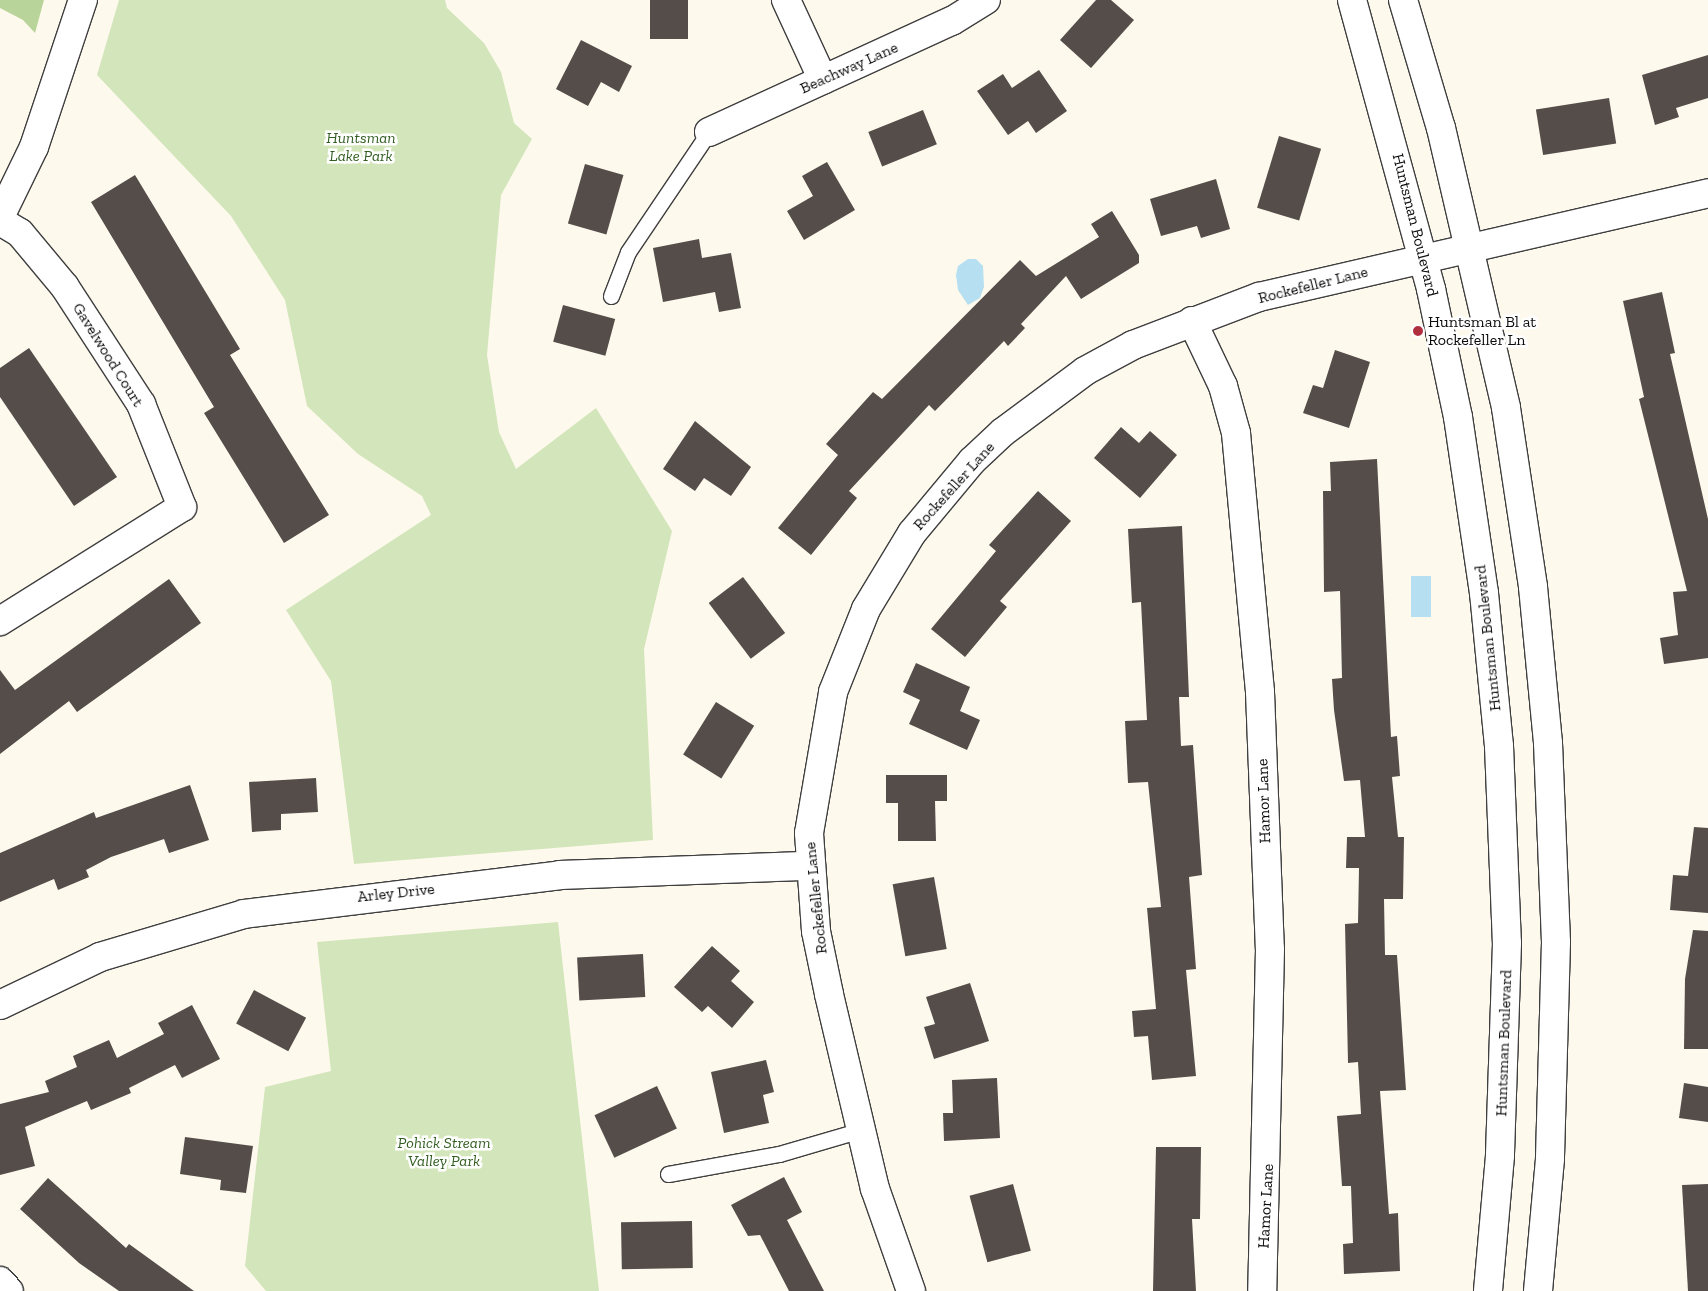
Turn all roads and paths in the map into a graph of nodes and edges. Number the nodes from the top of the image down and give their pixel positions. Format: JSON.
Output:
{"nodes":[{"id":1,"x":83,"y":0,"type":"edge"},
{"id":2,"x":786,"y":0,"type":"edge"},
{"id":3,"x":986,"y":0,"type":"edge"},
{"id":4,"x":1352,"y":0,"type":"edge"},
{"id":5,"x":1404,"y":0,"type":"edge"},
{"id":6,"x":823,"y":80,"type":"junction"},
{"id":7,"x":710,"y":132,"type":"joint"},
{"id":8,"x":1708,"y":194,"type":"edge"},
{"id":9,"x":0,"y":217,"type":"edge"},
{"id":10,"x":0,"y":221,"type":"edge"},
{"id":11,"x":1470,"y":248,"type":"junction"},
{"id":12,"x":1423,"y":258,"type":"junction"},
{"id":13,"x":611,"y":296,"type":"dead end"},
{"id":14,"x":1192,"y":321,"type":"junction"},
{"id":15,"x":0,"y":621,"type":"edge"},
{"id":16,"x":809,"y":866,"type":"junction"},
{"id":17,"x":0,"y":1005,"type":"edge"},
{"id":18,"x":861,"y":1130,"type":"junction"},
{"id":19,"x":668,"y":1174,"type":"dead end"},
{"id":20,"x":0,"y":1282,"type":"edge"},
{"id":21,"x":9,"y":1291,"type":"edge"},
{"id":22,"x":911,"y":1291,"type":"edge"},
{"id":23,"x":1262,"y":1291,"type":"edge"},
{"id":24,"x":1488,"y":1291,"type":"edge"},
{"id":25,"x":1538,"y":1291,"type":"edge"}],
"edges":[{"from":1,"to":9,"type":"street"},
{"from":2,"to":6,"type":"street"},
{"from":3,"to":6,"type":"street","name":"Beachway Lane"},
{"from":4,"to":12,"type":"street","name":"Huntsman Boulevard"},
{"from":5,"to":11,"type":"street"},
{"from":6,"to":7,"type":"street","name":"Beachway Lane"},
{"from":7,"to":13,"type":"lane"},
{"from":8,"to":11,"type":"street","name":"Rockefeller Lane"},
{"from":10,"to":15,"type":"street","name":"Gavelwood Court"},
{"from":11,"to":12,"type":"street","name":"Rockefeller Lane"},
{"from":11,"to":25,"type":"street"},
{"from":12,"to":14,"type":"street","name":"Rockefeller Lane"},
{"from":12,"to":24,"type":"street","name":"Huntsman Boulevard"},
{"from":14,"to":16,"type":"street","name":"Rockefeller Lane"},
{"from":14,"to":23,"type":"street","name":"Hamor Lane"},
{"from":16,"to":17,"type":"street","name":"Arley Drive"},
{"from":16,"to":18,"type":"street","name":"Rockefeller Lane"},
{"from":18,"to":19,"type":"lane"},
{"from":18,"to":22,"type":"street","name":"Rockefeller Lane"},
{"from":20,"to":21,"type":"street"}]}
